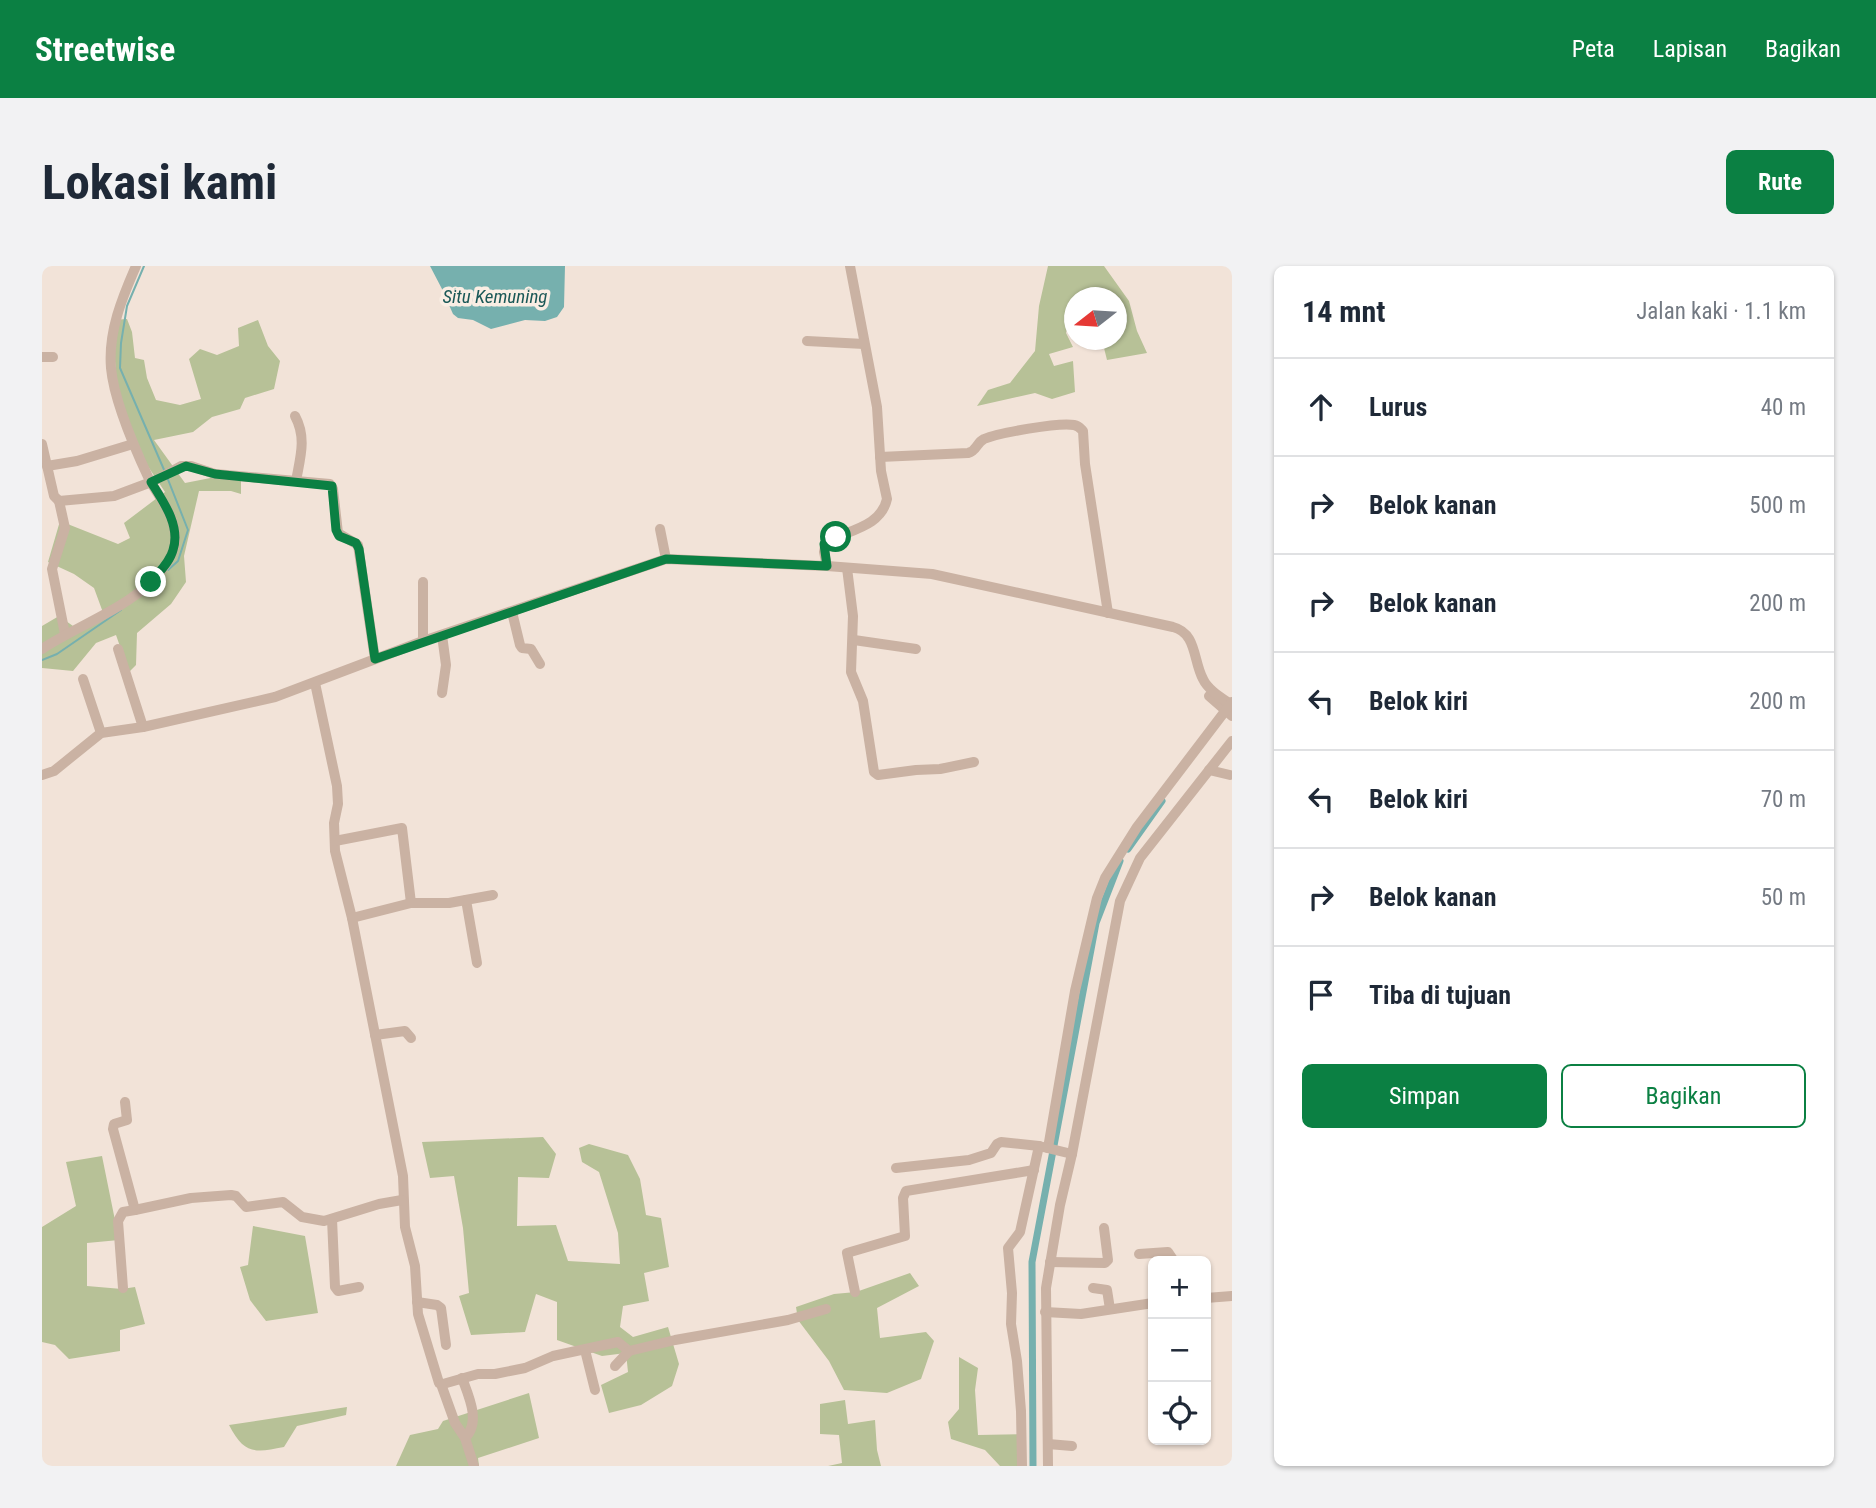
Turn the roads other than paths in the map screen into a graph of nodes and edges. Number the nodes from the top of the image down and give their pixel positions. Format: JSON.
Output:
{"nodes":[{"id":1,"x":136,"y":266,"type":"edge"},
{"id":2,"x":850,"y":266,"type":"edge"},
{"id":3,"x":807,"y":341,"type":"dead end"},
{"id":4,"x":864,"y":345,"type":"junction"},
{"id":5,"x":42,"y":357,"type":"edge"},
{"id":6,"x":53,"y":357,"type":"dead end"},
{"id":7,"x":295,"y":416,"type":"dead end"},
{"id":8,"x":42,"y":444,"type":"edge"},
{"id":9,"x":133,"y":444,"type":"junction"},
{"id":10,"x":880,"y":457,"type":"junction"},
{"id":11,"x":47,"y":466,"type":"junction"},
{"id":12,"x":152,"y":481,"type":"junction"},
{"id":13,"x":296,"y":481,"type":"junction"},
{"id":14,"x":59,"y":501,"type":"junction"},
{"id":15,"x":660,"y":528,"type":"dead end"},
{"id":16,"x":666,"y":559,"type":"junction"},
{"id":17,"x":827,"y":566,"type":"junction"},
{"id":18,"x":847,"y":568,"type":"junction"},
{"id":19,"x":423,"y":582,"type":"dead end"},
{"id":20,"x":512,"y":612,"type":"junction"},
{"id":21,"x":1108,"y":613,"type":"junction"},
{"id":22,"x":65,"y":634,"type":"junction"},
{"id":23,"x":442,"y":635,"type":"junction"},
{"id":24,"x":854,"y":640,"type":"junction"},
{"id":25,"x":423,"y":641,"type":"junction"},
{"id":26,"x":42,"y":649,"type":"edge"},
{"id":27,"x":118,"y":649,"type":"dead end"},
{"id":28,"x":916,"y":649,"type":"dead end"},
{"id":29,"x":375,"y":659,"type":"junction"},
{"id":30,"x":540,"y":664,"type":"dead end"},
{"id":31,"x":83,"y":679,"type":"dead end"},
{"id":32,"x":315,"y":682,"type":"junction"},
{"id":33,"x":442,"y":693,"type":"dead end"},
{"id":34,"x":1209,"y":696,"type":"dead end"},
{"id":35,"x":1230,"y":709,"type":"edge"},
{"id":36,"x":143,"y":727,"type":"junction"},
{"id":37,"x":101,"y":733,"type":"junction"},
{"id":38,"x":1232,"y":741,"type":"edge"},
{"id":39,"x":974,"y":762,"type":"dead end"},
{"id":40,"x":1209,"y":770,"type":"junction"},
{"id":41,"x":42,"y":775,"type":"edge"},
{"id":42,"x":1230,"y":775,"type":"dead end"},
{"id":43,"x":334,"y":841,"type":"junction"},
{"id":44,"x":494,"y":895,"type":"dead end"},
{"id":45,"x":466,"y":900,"type":"junction"},
{"id":46,"x":411,"y":903,"type":"junction"},
{"id":47,"x":352,"y":918,"type":"junction"},
{"id":48,"x":477,"y":963,"type":"dead end"},
{"id":49,"x":375,"y":1035,"type":"junction"},
{"id":50,"x":411,"y":1038,"type":"dead end"},
{"id":51,"x":125,"y":1102,"type":"dead end"},
{"id":52,"x":1046,"y":1148,"type":"junction"},
{"id":53,"x":1069,"y":1154,"type":"junction"},
{"id":54,"x":896,"y":1168,"type":"dead end"},
{"id":55,"x":1034,"y":1170,"type":"junction"},
{"id":56,"x":402,"y":1200,"type":"junction"},
{"id":57,"x":135,"y":1210,"type":"junction"},
{"id":58,"x":332,"y":1219,"type":"junction"},
{"id":59,"x":1104,"y":1228,"type":"dead end"},
{"id":60,"x":1139,"y":1254,"type":"dead end"},
{"id":61,"x":1171,"y":1256,"type":"edge"},
{"id":62,"x":1050,"y":1262,"type":"junction"},
{"id":63,"x":359,"y":1287,"type":"dead end"},
{"id":64,"x":123,"y":1288,"type":"dead end"},
{"id":65,"x":1094,"y":1288,"type":"dead end"},
{"id":66,"x":855,"y":1292,"type":"dead end"},
{"id":67,"x":1232,"y":1296,"type":"edge"},
{"id":68,"x":1211,"y":1298,"type":"edge"},
{"id":69,"x":417,"y":1302,"type":"junction"},
{"id":70,"x":1148,"y":1304,"type":"edge"},
{"id":71,"x":826,"y":1309,"type":"dead end"},
{"id":72,"x":1110,"y":1309,"type":"junction"},
{"id":73,"x":1045,"y":1312,"type":"junction"},
{"id":74,"x":446,"y":1345,"type":"dead end"},
{"id":75,"x":585,"y":1350,"type":"junction"},
{"id":76,"x":629,"y":1351,"type":"junction"},
{"id":77,"x":615,"y":1366,"type":"dead end"},
{"id":78,"x":462,"y":1378,"type":"junction"},
{"id":79,"x":441,"y":1384,"type":"junction"},
{"id":80,"x":595,"y":1390,"type":"dead end"},
{"id":81,"x":465,"y":1438,"type":"junction"},
{"id":82,"x":1048,"y":1444,"type":"junction"},
{"id":83,"x":1072,"y":1446,"type":"dead end"},
{"id":84,"x":474,"y":1466,"type":"edge"},
{"id":85,"x":1022,"y":1466,"type":"edge"},
{"id":86,"x":1048,"y":1466,"type":"edge"}],
"edges":[{"from":1,"to":9,"type":"street"},
{"from":2,"to":4,"type":"street"},
{"from":3,"to":4,"type":"street"},
{"from":4,"to":10,"type":"street"},
{"from":5,"to":6,"type":"street"},
{"from":7,"to":13,"type":"street"},
{"from":8,"to":11,"type":"street"},
{"from":9,"to":11,"type":"street"},
{"from":9,"to":12,"type":"street"},
{"from":10,"to":17,"type":"street"},
{"from":10,"to":21,"type":"street"},
{"from":11,"to":14,"type":"street"},
{"from":12,"to":13,"type":"street"},
{"from":12,"to":14,"type":"street"},
{"from":12,"to":22,"type":"street"},
{"from":13,"to":29,"type":"street"},
{"from":14,"to":22,"type":"street"},
{"from":15,"to":16,"type":"street"},
{"from":16,"to":17,"type":"street"},
{"from":16,"to":20,"type":"street"},
{"from":17,"to":18,"type":"street"},
{"from":18,"to":21,"type":"street"},
{"from":18,"to":24,"type":"street"},
{"from":19,"to":25,"type":"street"},
{"from":20,"to":23,"type":"street"},
{"from":20,"to":30,"type":"street"},
{"from":21,"to":35,"type":"street"},
{"from":22,"to":26,"type":"street"},
{"from":23,"to":25,"type":"street"},
{"from":23,"to":33,"type":"street"},
{"from":24,"to":28,"type":"street"},
{"from":24,"to":39,"type":"street"},
{"from":25,"to":29,"type":"street"},
{"from":27,"to":36,"type":"street"},
{"from":29,"to":32,"type":"street"},
{"from":31,"to":37,"type":"street"},
{"from":32,"to":36,"type":"street"},
{"from":32,"to":43,"type":"street"},
{"from":34,"to":35,"type":"street"},
{"from":35,"to":52,"type":"street"},
{"from":36,"to":37,"type":"street"},
{"from":37,"to":41,"type":"street"},
{"from":38,"to":40,"type":"street"},
{"from":40,"to":42,"type":"street"},
{"from":40,"to":53,"type":"street"},
{"from":43,"to":46,"type":"street"},
{"from":43,"to":47,"type":"street"},
{"from":44,"to":45,"type":"street"},
{"from":45,"to":46,"type":"street"},
{"from":45,"to":48,"type":"street"},
{"from":46,"to":47,"type":"street"},
{"from":47,"to":49,"type":"street"},
{"from":49,"to":50,"type":"street"},
{"from":49,"to":56,"type":"street"},
{"from":51,"to":57,"type":"street"},
{"from":52,"to":53,"type":"street"},
{"from":52,"to":54,"type":"street"},
{"from":52,"to":55,"type":"street"},
{"from":53,"to":62,"type":"street"},
{"from":55,"to":66,"type":"street"},
{"from":55,"to":85,"type":"street"},
{"from":56,"to":58,"type":"street"},
{"from":56,"to":69,"type":"street"},
{"from":57,"to":58,"type":"street"},
{"from":57,"to":64,"type":"street"},
{"from":58,"to":63,"type":"street"},
{"from":59,"to":62,"type":"street"},
{"from":60,"to":61,"type":"street"},
{"from":62,"to":73,"type":"street"},
{"from":65,"to":72,"type":"street"},
{"from":67,"to":68,"type":"street"},
{"from":69,"to":74,"type":"street"},
{"from":69,"to":79,"type":"street"},
{"from":70,"to":72,"type":"street"},
{"from":71,"to":76,"type":"street"},
{"from":72,"to":73,"type":"street"},
{"from":73,"to":82,"type":"street"},
{"from":75,"to":76,"type":"street"},
{"from":75,"to":78,"type":"street"},
{"from":75,"to":80,"type":"street"},
{"from":76,"to":77,"type":"street"},
{"from":78,"to":79,"type":"street"},
{"from":78,"to":81,"type":"street"},
{"from":79,"to":81,"type":"street"},
{"from":81,"to":84,"type":"street"},
{"from":82,"to":83,"type":"street"},
{"from":82,"to":86,"type":"street"}]}
